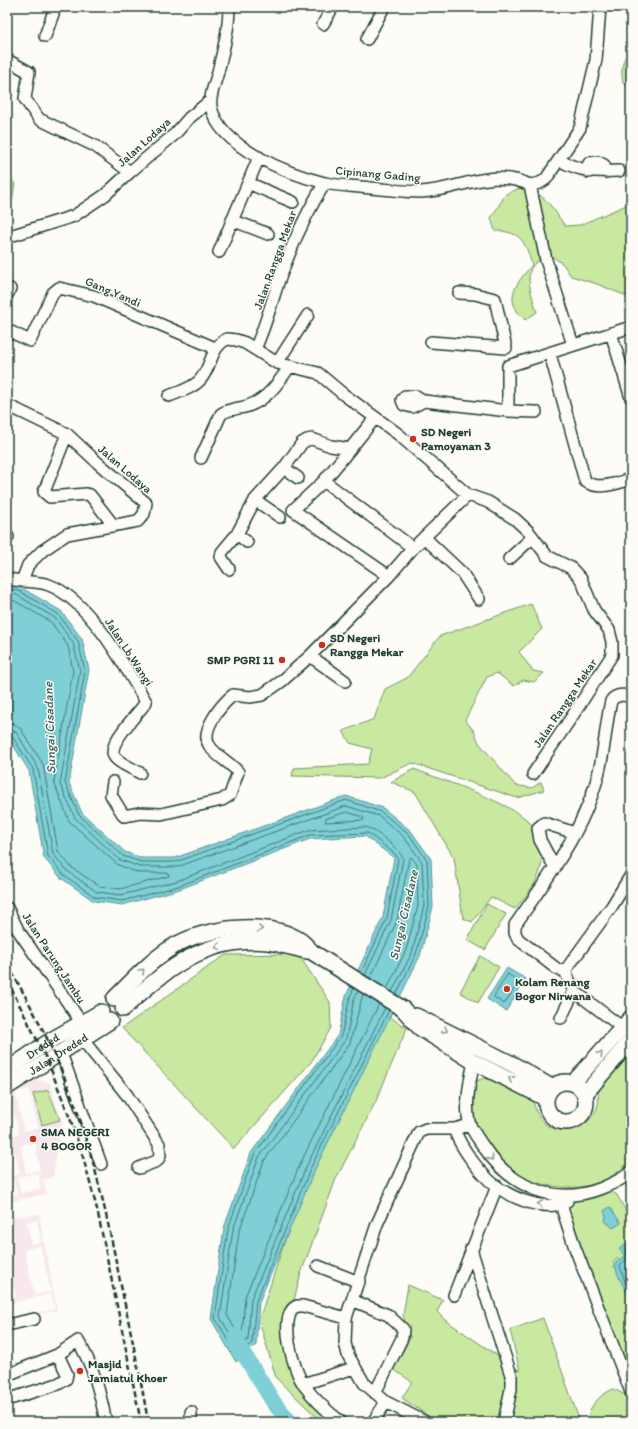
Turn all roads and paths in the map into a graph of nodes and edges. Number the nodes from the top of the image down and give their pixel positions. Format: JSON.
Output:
{"nodes":[{"id":1,"x":54,"y":7,"type":"edge"},
{"id":2,"x":229,"y":7,"type":"edge"},
{"id":3,"x":320,"y":7,"type":"edge"},
{"id":4,"x":384,"y":7,"type":"edge"},
{"id":5,"x":600,"y":7,"type":"edge"},
{"id":6,"x":332,"y":8,"type":"edge"},
{"id":7,"x":322,"y":24,"type":"dead end"},
{"id":8,"x":45,"y":36,"type":"dead end"},
{"id":9,"x":367,"y":39,"type":"dead end"},
{"id":10,"x":7,"y":60,"type":"edge"},
{"id":11,"x":210,"y":101,"type":"junction"},
{"id":12,"x":259,"y":157,"type":"junction"},
{"id":13,"x":559,"y":160,"type":"junction"},
{"id":14,"x":619,"y":171,"type":"dead end"},
{"id":15,"x":130,"y":172,"type":"junction"},
{"id":16,"x":248,"y":183,"type":"junction"},
{"id":17,"x":325,"y":183,"type":"junction"},
{"id":18,"x":530,"y":185,"type":"junction"},
{"id":19,"x":292,"y":202,"type":"dead end"},
{"id":20,"x":232,"y":220,"type":"junction"},
{"id":21,"x":268,"y":234,"type":"dead end"},
{"id":22,"x":7,"y":237,"type":"edge"},
{"id":23,"x":219,"y":252,"type":"dead end"},
{"id":24,"x":459,"y":293,"type":"dead end"},
{"id":25,"x":308,"y":315,"type":"dead end"},
{"id":26,"x":631,"y":327,"type":"edge"},
{"id":27,"x":7,"y":330,"type":"edge"},
{"id":28,"x":611,"y":333,"type":"junction"},
{"id":29,"x":431,"y":342,"type":"dead end"},
{"id":30,"x":573,"y":345,"type":"junction"},
{"id":31,"x":215,"y":348,"type":"junction"},
{"id":32,"x":506,"y":348,"type":"junction"},
{"id":33,"x":254,"y":349,"type":"junction"},
{"id":34,"x":550,"y":354,"type":"junction"},
{"id":35,"x":277,"y":363,"type":"junction"},
{"id":36,"x":290,"y":366,"type":"junction"},
{"id":37,"x":508,"y":366,"type":"junction"},
{"id":38,"x":169,"y":396,"type":"dead end"},
{"id":39,"x":631,"y":398,"type":"edge"},
{"id":40,"x":424,"y":401,"type":"dead end"},
{"id":41,"x":7,"y":405,"type":"edge"},
{"id":42,"x":508,"y":412,"type":"junction"},
{"id":43,"x":536,"y":412,"type":"dead end"},
{"id":44,"x":375,"y":418,"type":"junction"},
{"id":45,"x":67,"y":434,"type":"junction"},
{"id":46,"x":350,"y":448,"type":"junction"},
{"id":47,"x":200,"y":458,"type":"dead end"},
{"id":48,"x":284,"y":468,"type":"junction"},
{"id":49,"x":298,"y":478,"type":"dead end"},
{"id":50,"x":631,"y":479,"type":"edge"},
{"id":51,"x":324,"y":481,"type":"junction"},
{"id":52,"x":468,"y":495,"type":"junction"},
{"id":53,"x":255,"y":500,"type":"junction"},
{"id":54,"x":280,"y":517,"type":"dead end"},
{"id":55,"x":114,"y":526,"type":"junction"},
{"id":56,"x":237,"y":534,"type":"junction"},
{"id":57,"x":424,"y":537,"type":"junction"},
{"id":58,"x":533,"y":537,"type":"junction"},
{"id":59,"x":247,"y":542,"type":"dead end"},
{"id":60,"x":413,"y":548,"type":"junction"},
{"id":61,"x":509,"y":559,"type":"dead end"},
{"id":62,"x":229,"y":568,"type":"dead end"},
{"id":63,"x":389,"y":576,"type":"junction"},
{"id":64,"x":7,"y":580,"type":"edge"},
{"id":65,"x":22,"y":581,"type":"junction"},
{"id":66,"x":479,"y":599,"type":"dead end"},
{"id":67,"x":310,"y":656,"type":"junction"},
{"id":68,"x":345,"y":681,"type":"dead end"},
{"id":69,"x":631,"y":696,"type":"edge"},
{"id":70,"x":140,"y":773,"type":"dead end"},
{"id":71,"x":533,"y":774,"type":"dead end"},
{"id":72,"x":113,"y":782,"type":"dead end"},
{"id":73,"x":575,"y":833,"type":"junction"},
{"id":74,"x":555,"y":868,"type":"junction"},
{"id":75,"x":631,"y":875,"type":"edge"},
{"id":76,"x":7,"y":908,"type":"edge"},
{"id":77,"x":565,"y":971,"type":"junction"},
{"id":78,"x":574,"y":992,"type":"junction"},
{"id":79,"x":118,"y":1004,"type":"junction"},
{"id":80,"x":407,"y":1012,"type":"junction"},
{"id":81,"x":105,"y":1016,"type":"junction"},
{"id":82,"x":561,"y":1018,"type":"dead end"},
{"id":83,"x":78,"y":1029,"type":"junction"},
{"id":84,"x":628,"y":1037,"type":"edge"},
{"id":85,"x":61,"y":1054,"type":"junction"},
{"id":86,"x":474,"y":1062,"type":"junction"},
{"id":87,"x":7,"y":1070,"type":"edge"},
{"id":88,"x":573,"y":1083,"type":"junction"},
{"id":89,"x":7,"y":1087,"type":"edge"},
{"id":90,"x":548,"y":1092,"type":"junction"},
{"id":91,"x":585,"y":1094,"type":"junction"},
{"id":92,"x":470,"y":1125,"type":"junction"},
{"id":93,"x":454,"y":1129,"type":"junction"},
{"id":94,"x":101,"y":1164,"type":"dead end"},
{"id":95,"x":138,"y":1168,"type":"dead end"},
{"id":96,"x":630,"y":1175,"type":"edge"},
{"id":97,"x":496,"y":1186,"type":"junction"},
{"id":98,"x":561,"y":1200,"type":"junction"},
{"id":99,"x":471,"y":1249,"type":"junction"},
{"id":100,"x":318,"y":1266,"type":"dead end"},
{"id":101,"x":359,"y":1282,"type":"junction"},
{"id":102,"x":454,"y":1295,"type":"dead end"},
{"id":103,"x":352,"y":1300,"type":"junction"},
{"id":104,"x":346,"y":1318,"type":"junction"},
{"id":105,"x":34,"y":1319,"type":"dead end"},
{"id":106,"x":7,"y":1325,"type":"edge"},
{"id":107,"x":58,"y":1355,"type":"junction"},
{"id":108,"x":354,"y":1368,"type":"junction"},
{"id":109,"x":7,"y":1375,"type":"edge"},
{"id":110,"x":303,"y":1384,"type":"junction"},
{"id":111,"x":631,"y":1392,"type":"edge"},
{"id":112,"x":375,"y":1394,"type":"junction"},
{"id":113,"x":7,"y":1395,"type":"edge"},
{"id":114,"x":386,"y":1402,"type":"junction"},
{"id":115,"x":106,"y":1422,"type":"edge"},
{"id":116,"x":341,"y":1422,"type":"edge"},
{"id":117,"x":373,"y":1422,"type":"edge"},
{"id":118,"x":426,"y":1422,"type":"edge"},
{"id":119,"x":504,"y":1422,"type":"edge"}],
"edges":[{"from":1,"to":8,"type":"street"},
{"from":2,"to":11,"type":"street"},
{"from":3,"to":6,"type":"street"},
{"from":4,"to":9,"type":"street"},
{"from":5,"to":13,"type":"street"},
{"from":6,"to":7,"type":"street"},
{"from":10,"to":15,"type":"street"},
{"from":11,"to":12,"type":"street","name":"Cipinang Gading"},
{"from":11,"to":15,"type":"street","name":"Jalan Lodaya"},
{"from":12,"to":16,"type":"street"},
{"from":12,"to":17,"type":"street","name":"Cipinang Gading"},
{"from":13,"to":14,"type":"street"},
{"from":13,"to":18,"type":"street"},
{"from":15,"to":22,"type":"street","name":"Jalan Lodaya"},
{"from":16,"to":19,"type":"street"},
{"from":16,"to":20,"type":"street"},
{"from":17,"to":18,"type":"street","name":"Cipinang Gading"},
{"from":17,"to":33,"type":"street","name":"Jalan Rangga Mekar"},
{"from":18,"to":30,"type":"street"},
{"from":20,"to":21,"type":"street"},
{"from":20,"to":23,"type":"street"},
{"from":24,"to":32,"type":"street"},
{"from":25,"to":35,"type":"street"},
{"from":26,"to":28,"type":"street"},
{"from":27,"to":31,"type":"street","name":"Gang Yandi"},
{"from":28,"to":30,"type":"street"},
{"from":28,"to":39,"type":"street"},
{"from":29,"to":32,"type":"street"},
{"from":30,"to":34,"type":"street"},
{"from":31,"to":33,"type":"street","name":"Jalan Rangga Mekar"},
{"from":31,"to":38,"type":"street"},
{"from":32,"to":37,"type":"street"},
{"from":33,"to":35,"type":"street","name":"Jalan Rangga Mekar"},
{"from":34,"to":37,"type":"street"},
{"from":34,"to":50,"type":"street"},
{"from":35,"to":36,"type":"street","name":"Jalan Rangga Mekar"},
{"from":36,"to":44,"type":"street","name":"Jalan Rangga Mekar"},
{"from":36,"to":47,"type":"street"},
{"from":37,"to":42,"type":"street"},
{"from":40,"to":42,"type":"street"},
{"from":41,"to":45,"type":"street","name":"Jalan Lodaya"},
{"from":42,"to":43,"type":"street"},
{"from":44,"to":46,"type":"street"},
{"from":44,"to":52,"type":"street","name":"Jalan Rangga Mekar"},
{"from":45,"to":55,"type":"street"},
{"from":45,"to":55,"type":"street","name":"Jalan Lodaya"},
{"from":46,"to":48,"type":"street"},
{"from":46,"to":51,"type":"street"},
{"from":48,"to":49,"type":"street"},
{"from":48,"to":53,"type":"street"},
{"from":51,"to":60,"type":"street"},
{"from":51,"to":63,"type":"street"},
{"from":52,"to":57,"type":"street"},
{"from":52,"to":58,"type":"street","name":"Jalan Rangga Mekar"},
{"from":53,"to":54,"type":"street"},
{"from":53,"to":56,"type":"street"},
{"from":55,"to":65,"type":"street","name":"Jalan Lodaya"},
{"from":56,"to":59,"type":"street"},
{"from":56,"to":62,"type":"street"},
{"from":57,"to":60,"type":"street"},
{"from":57,"to":66,"type":"street"},
{"from":58,"to":61,"type":"street"},
{"from":58,"to":71,"type":"street","name":"Jalan Rangga Mekar"},
{"from":60,"to":63,"type":"street"},
{"from":63,"to":67,"type":"street"},
{"from":64,"to":65,"type":"street"},
{"from":65,"to":70,"type":"street","name":"Jalan Lb Wangi"},
{"from":67,"to":68,"type":"street"},
{"from":67,"to":72,"type":"street"},
{"from":69,"to":73,"type":"street"},
{"from":73,"to":74,"type":"street"},
{"from":73,"to":74,"type":"street"},
{"from":74,"to":77,"type":"street"},
{"from":75,"to":77,"type":"street"},
{"from":76,"to":83,"type":"street","name":"Jalan Parung Jambu"},
{"from":77,"to":78,"type":"street"},
{"from":78,"to":82,"type":"street"},
{"from":78,"to":84,"type":"street"},
{"from":79,"to":80,"type":"street"},
{"from":79,"to":81,"type":"street"},
{"from":79,"to":81,"type":"street"},
{"from":80,"to":86,"type":"street"},
{"from":80,"to":90,"type":"street","one_way":true},
{"from":81,"to":83,"type":"street","name":"Dreded"},
{"from":83,"to":85,"type":"street","name":"Jalan Dreded"},
{"from":83,"to":87,"type":"street","name":"Dreded"},
{"from":83,"to":95,"type":"street","name":"Jalan Parung Jambu"},
{"from":88,"to":84,"type":"street","one_way":true},
{"from":84,"to":91,"type":"street"},
{"from":85,"to":89,"type":"street","name":"Jalan Dreded"},
{"from":85,"to":94,"type":"street"},
{"from":90,"to":86,"type":"street","one_way":true},
{"from":86,"to":92,"type":"street"},
{"from":88,"to":90,"type":"street"},
{"from":88,"to":91,"type":"street"},
{"from":90,"to":91,"type":"street"},
{"from":92,"to":93,"type":"street"},
{"from":92,"to":98,"type":"street","one_way":true},
{"from":93,"to":97,"type":"street"},
{"from":93,"to":101,"type":"street"},
{"from":96,"to":98,"type":"street"},
{"from":98,"to":97,"type":"street","one_way":true},
{"from":97,"to":99,"type":"street"},
{"from":98,"to":111,"type":"street"},
{"from":99,"to":102,"type":"street"},
{"from":99,"to":119,"type":"street"},
{"from":100,"to":101,"type":"street"},
{"from":101,"to":103,"type":"street"},
{"from":103,"to":104,"type":"street"},
{"from":103,"to":112,"type":"street"},
{"from":104,"to":108,"type":"street"},
{"from":104,"to":110,"type":"street"},
{"from":105,"to":106,"type":"street"},
{"from":107,"to":109,"type":"street"},
{"from":107,"to":113,"type":"street"},
{"from":107,"to":115,"type":"street"},
{"from":108,"to":110,"type":"street"},
{"from":108,"to":112,"type":"street"},
{"from":110,"to":116,"type":"street"},
{"from":112,"to":114,"type":"street"},
{"from":114,"to":117,"type":"street"},
{"from":114,"to":118,"type":"street"}]}
